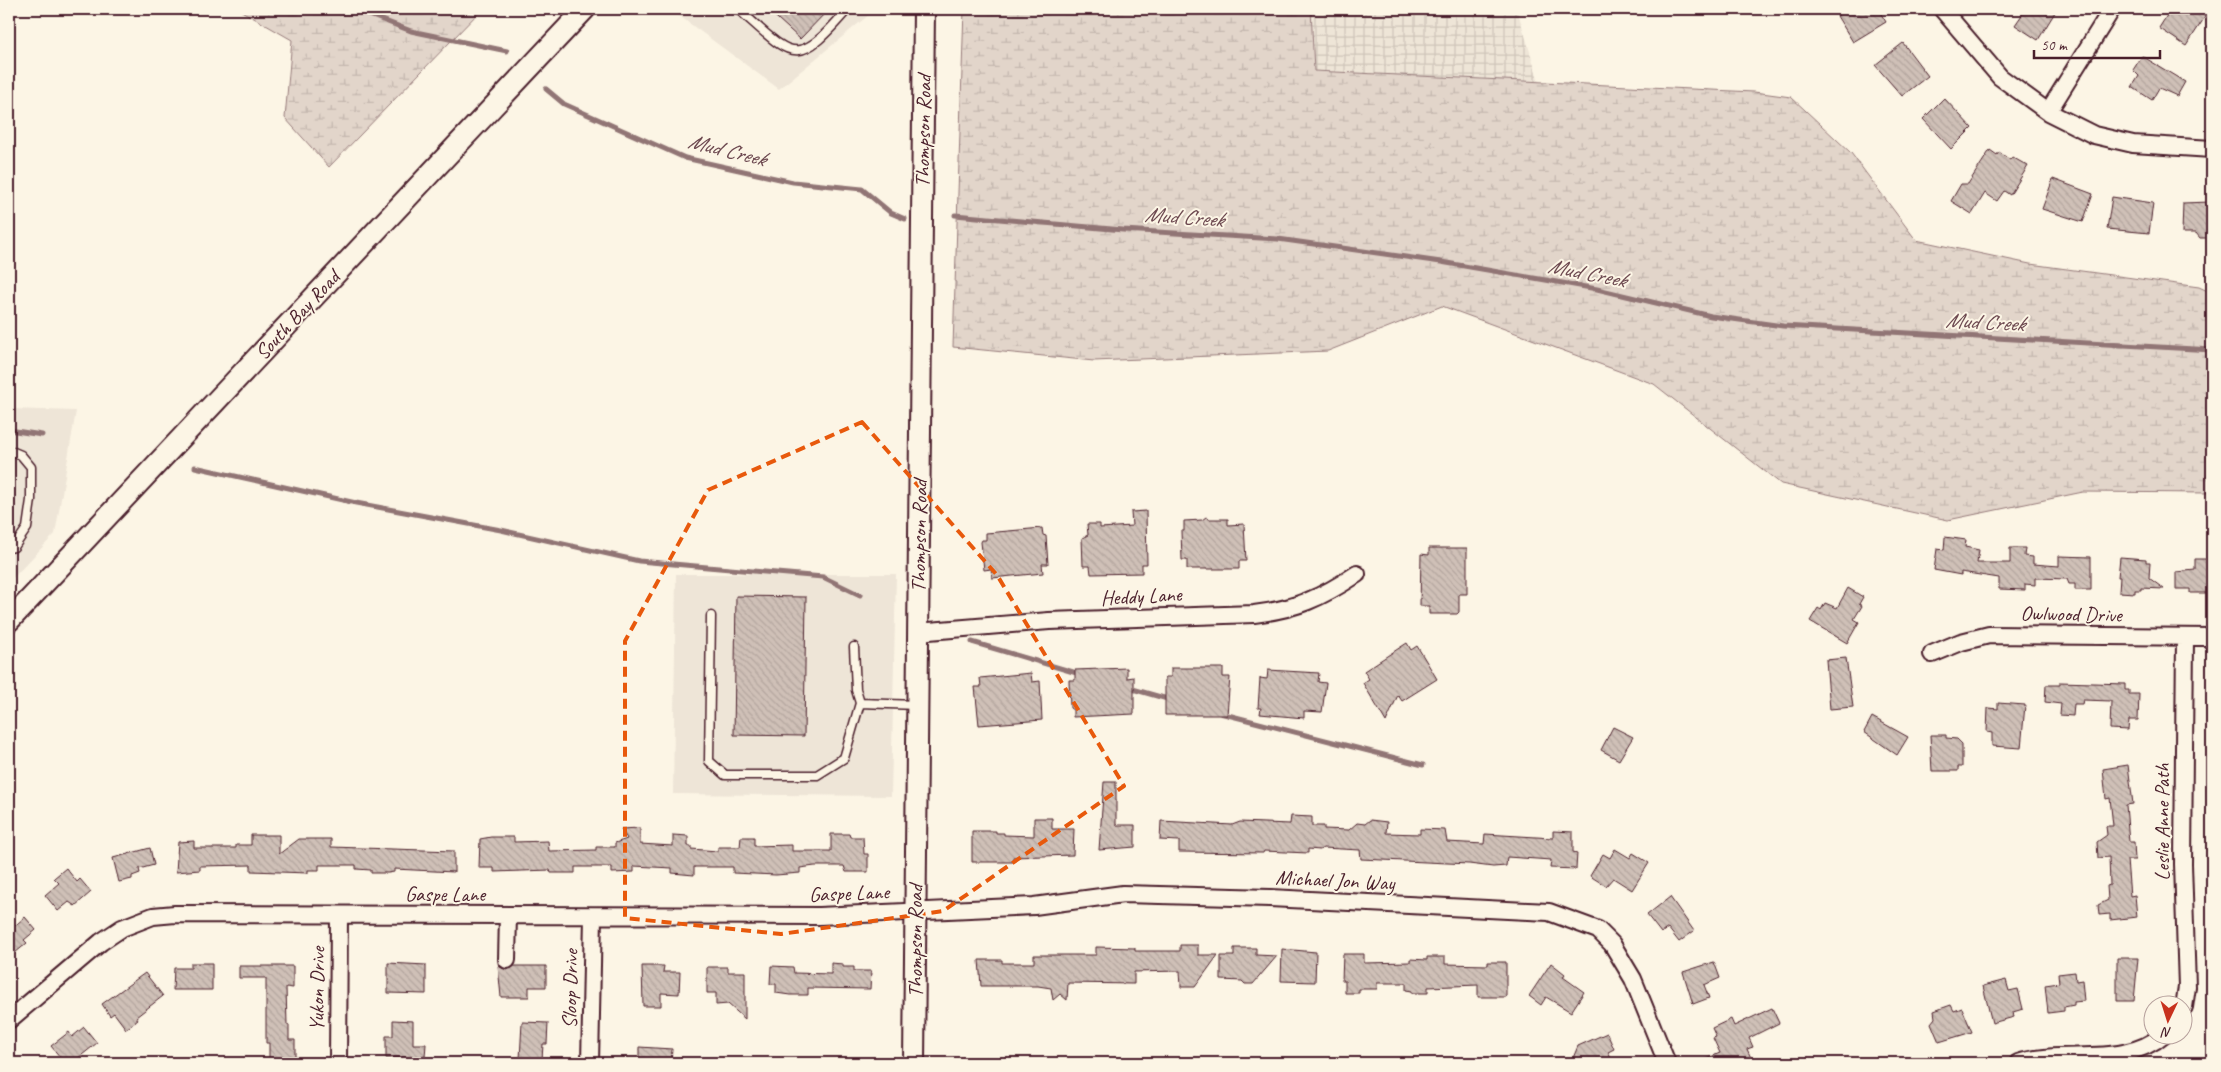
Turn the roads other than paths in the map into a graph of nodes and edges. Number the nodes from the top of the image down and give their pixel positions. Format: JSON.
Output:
{"nodes":[{"id":1,"x":585,"y":9,"type":"edge"},
{"id":2,"x":738,"y":9,"type":"edge"},
{"id":3,"x":848,"y":9,"type":"edge"},
{"id":4,"x":924,"y":9,"type":"edge"},
{"id":5,"x":1942,"y":9,"type":"edge"},
{"id":6,"x":2112,"y":9,"type":"edge"},
{"id":7,"x":2048,"y":112,"type":"junction"},
{"id":8,"x":2212,"y":149,"type":"edge"},
{"id":9,"x":9,"y":450,"type":"edge"},
{"id":10,"x":9,"y":548,"type":"edge"},
{"id":11,"x":1357,"y":574,"type":"dead end"},
{"id":12,"x":711,"y":616,"type":"dead end"},
{"id":13,"x":9,"y":621,"type":"edge"},
{"id":14,"x":918,"y":632,"type":"junction"},
{"id":15,"x":2184,"y":637,"type":"junction"},
{"id":16,"x":2212,"y":637,"type":"edge"},
{"id":17,"x":854,"y":647,"type":"dead end"},
{"id":18,"x":1932,"y":654,"type":"dead end"},
{"id":19,"x":860,"y":703,"type":"junction"},
{"id":20,"x":917,"y":705,"type":"junction"},
{"id":21,"x":915,"y":912,"type":"junction"},
{"id":22,"x":339,"y":915,"type":"junction"},
{"id":23,"x":508,"y":916,"type":"junction"},
{"id":24,"x":593,"y":916,"type":"junction"},
{"id":25,"x":507,"y":960,"type":"dead end"},
{"id":26,"x":2186,"y":994,"type":"edge"},
{"id":27,"x":9,"y":1020,"type":"edge"},
{"id":28,"x":2150,"y":1044,"type":"edge"},
{"id":29,"x":338,"y":1063,"type":"edge"},
{"id":30,"x":590,"y":1063,"type":"edge"},
{"id":31,"x":914,"y":1063,"type":"edge"},
{"id":32,"x":1667,"y":1063,"type":"edge"},
{"id":33,"x":2018,"y":1063,"type":"edge"}],
"edges":[{"from":1,"to":13,"type":"street","name":"South Bay Road"},
{"from":2,"to":3,"type":"lane"},
{"from":4,"to":14,"type":"street","name":"Thompson Road"},
{"from":5,"to":7,"type":"street"},
{"from":6,"to":7,"type":"street"},
{"from":7,"to":8,"type":"street"},
{"from":9,"to":10,"type":"lane"},
{"from":11,"to":14,"type":"street","name":"Heddy Lane"},
{"from":12,"to":19,"type":"lane"},
{"from":14,"to":20,"type":"street","name":"Thompson Road"},
{"from":15,"to":16,"type":"street","name":"Owlwood Drive"},
{"from":15,"to":18,"type":"street","name":"Owlwood Drive"},
{"from":15,"to":26,"type":"street","name":"Leslie Anne Path"},
{"from":17,"to":19,"type":"lane"},
{"from":19,"to":20,"type":"lane"},
{"from":20,"to":21,"type":"street","name":"Thompson Road"},
{"from":21,"to":24,"type":"street","name":"Gaspe Lane"},
{"from":21,"to":31,"type":"street","name":"Thompson Road"},
{"from":21,"to":32,"type":"street","name":"Michael Jon Way"},
{"from":22,"to":23,"type":"street","name":"Gaspe Lane"},
{"from":22,"to":27,"type":"street","name":"Gaspe Lane"},
{"from":22,"to":29,"type":"street","name":"Yukon Drive"},
{"from":23,"to":24,"type":"street","name":"Gaspe Lane"},
{"from":23,"to":25,"type":"street"},
{"from":24,"to":30,"type":"street","name":"Sloop Drive"},
{"from":28,"to":33,"type":"street"}]}
